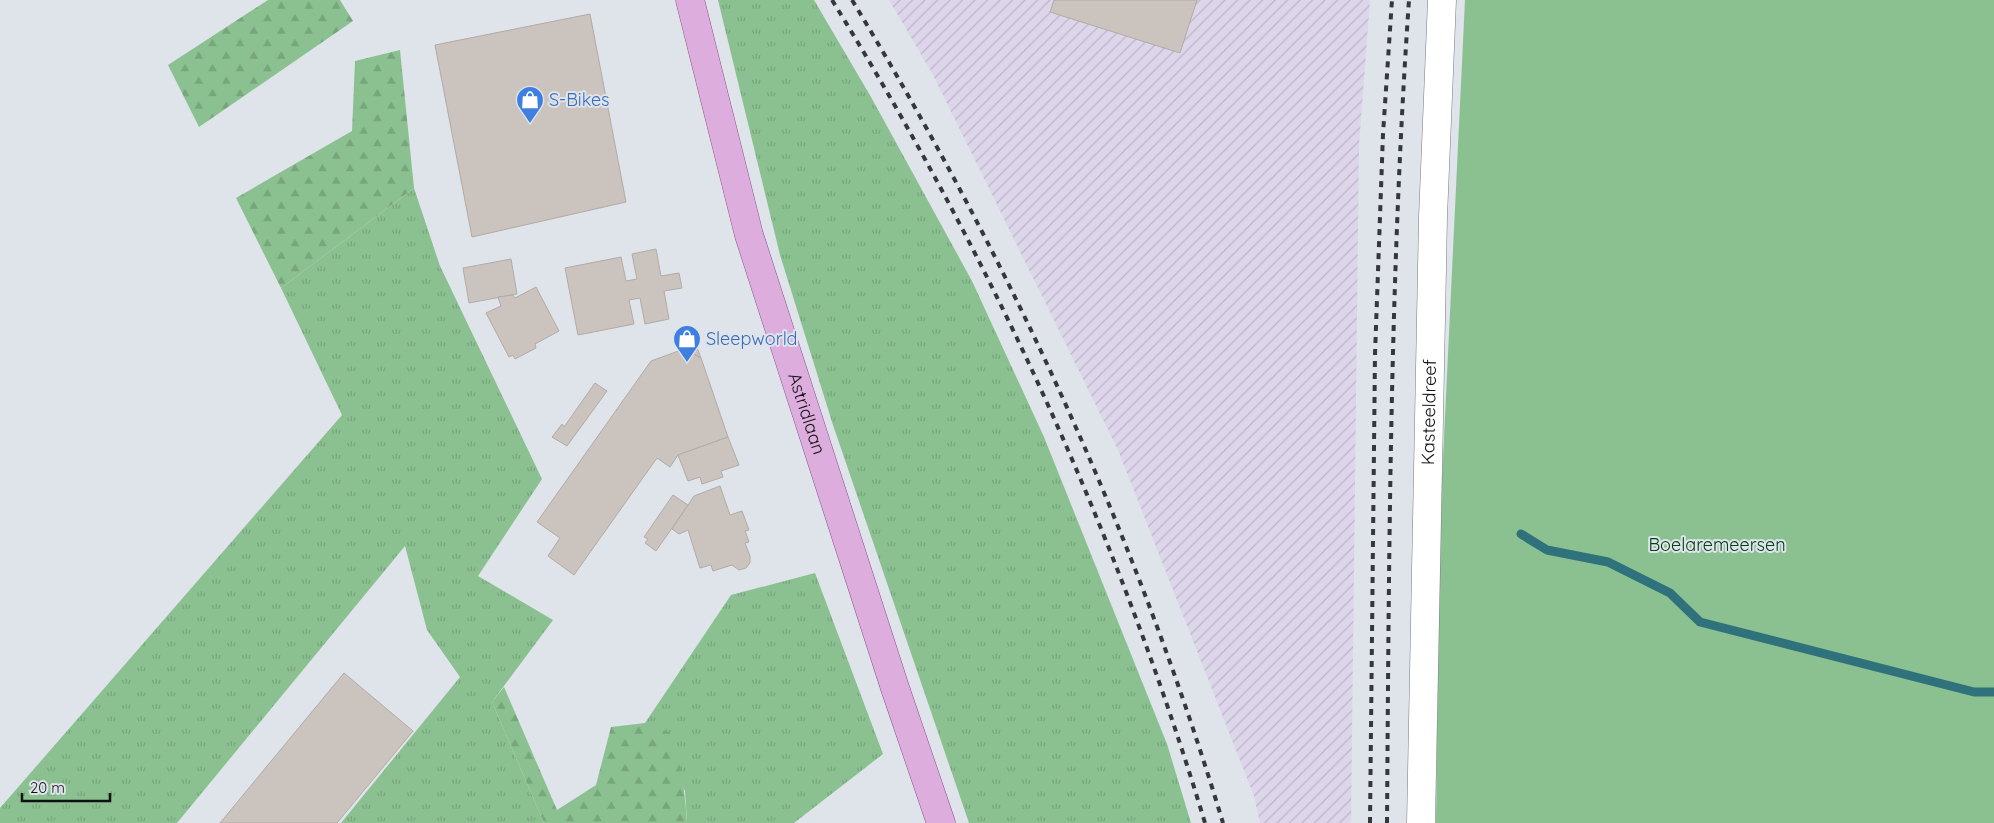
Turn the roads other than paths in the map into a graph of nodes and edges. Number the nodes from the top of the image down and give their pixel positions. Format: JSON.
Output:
{"nodes":[{"id":1,"x":690,"y":0,"type":"edge"},
{"id":2,"x":1442,"y":0,"type":"edge"},
{"id":3,"x":941,"y":823,"type":"edge"},
{"id":4,"x":1420,"y":823,"type":"edge"}],
"edges":[{"from":1,"to":3,"type":"main road","name":"Astridlaan"},
{"from":2,"to":4,"type":"street","name":"Kasteeldreef"}]}
